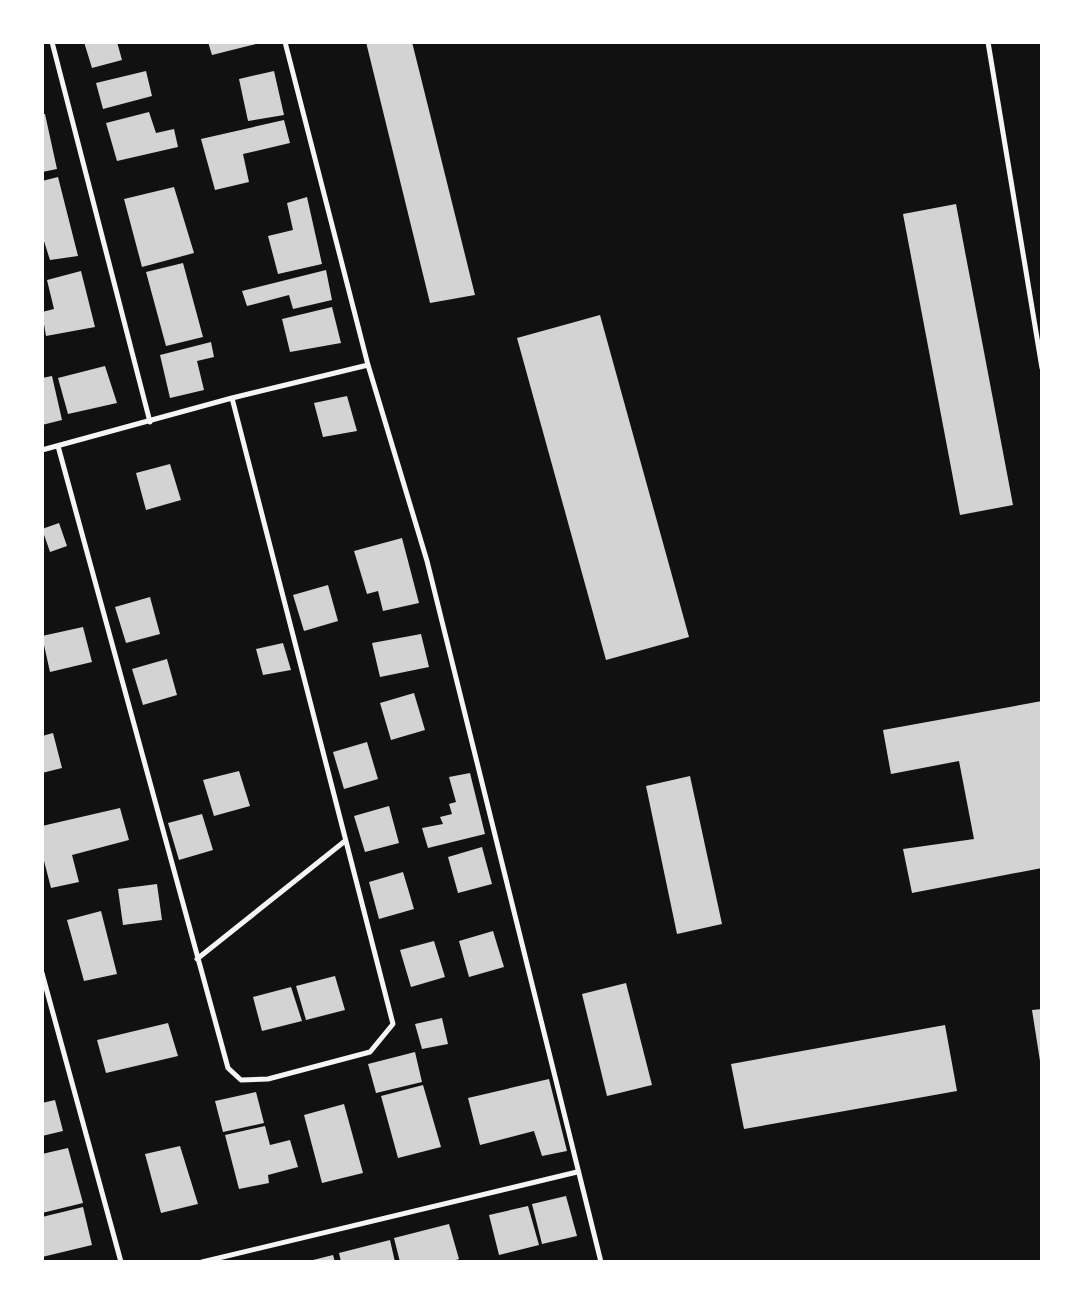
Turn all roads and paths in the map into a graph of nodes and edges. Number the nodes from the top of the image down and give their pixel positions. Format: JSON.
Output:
{"nodes":[{"id":1,"x":52,"y":42,"type":"edge"},
{"id":2,"x":285,"y":42,"type":"edge"},
{"id":3,"x":988,"y":42,"type":"edge"},
{"id":4,"x":368,"y":365,"type":"junction"},
{"id":5,"x":1042,"y":368,"type":"edge"},
{"id":6,"x":232,"y":398,"type":"junction"},
{"id":7,"x":150,"y":422,"type":"junction"},
{"id":8,"x":58,"y":446,"type":"junction"},
{"id":9,"x":42,"y":450,"type":"edge"},
{"id":10,"x":345,"y":841,"type":"junction"},
{"id":11,"x":197,"y":959,"type":"junction"},
{"id":12,"x":42,"y":973,"type":"edge"},
{"id":13,"x":577,"y":1172,"type":"junction"},
{"id":14,"x":121,"y":1262,"type":"edge"},
{"id":15,"x":202,"y":1262,"type":"edge"},
{"id":16,"x":601,"y":1262,"type":"edge"}],
"edges":[{"from":1,"to":7,"type":"street"},
{"from":2,"to":4,"type":"street"},
{"from":3,"to":5,"type":"street"},
{"from":4,"to":6,"type":"street"},
{"from":4,"to":13,"type":"street"},
{"from":6,"to":7,"type":"street"},
{"from":6,"to":10,"type":"street"},
{"from":7,"to":8,"type":"street"},
{"from":8,"to":9,"type":"street"},
{"from":8,"to":11,"type":"street"},
{"from":10,"to":11,"type":"street"},
{"from":10,"to":11,"type":"street"},
{"from":12,"to":14,"type":"street"},
{"from":13,"to":15,"type":"street"},
{"from":13,"to":16,"type":"street"}]}
